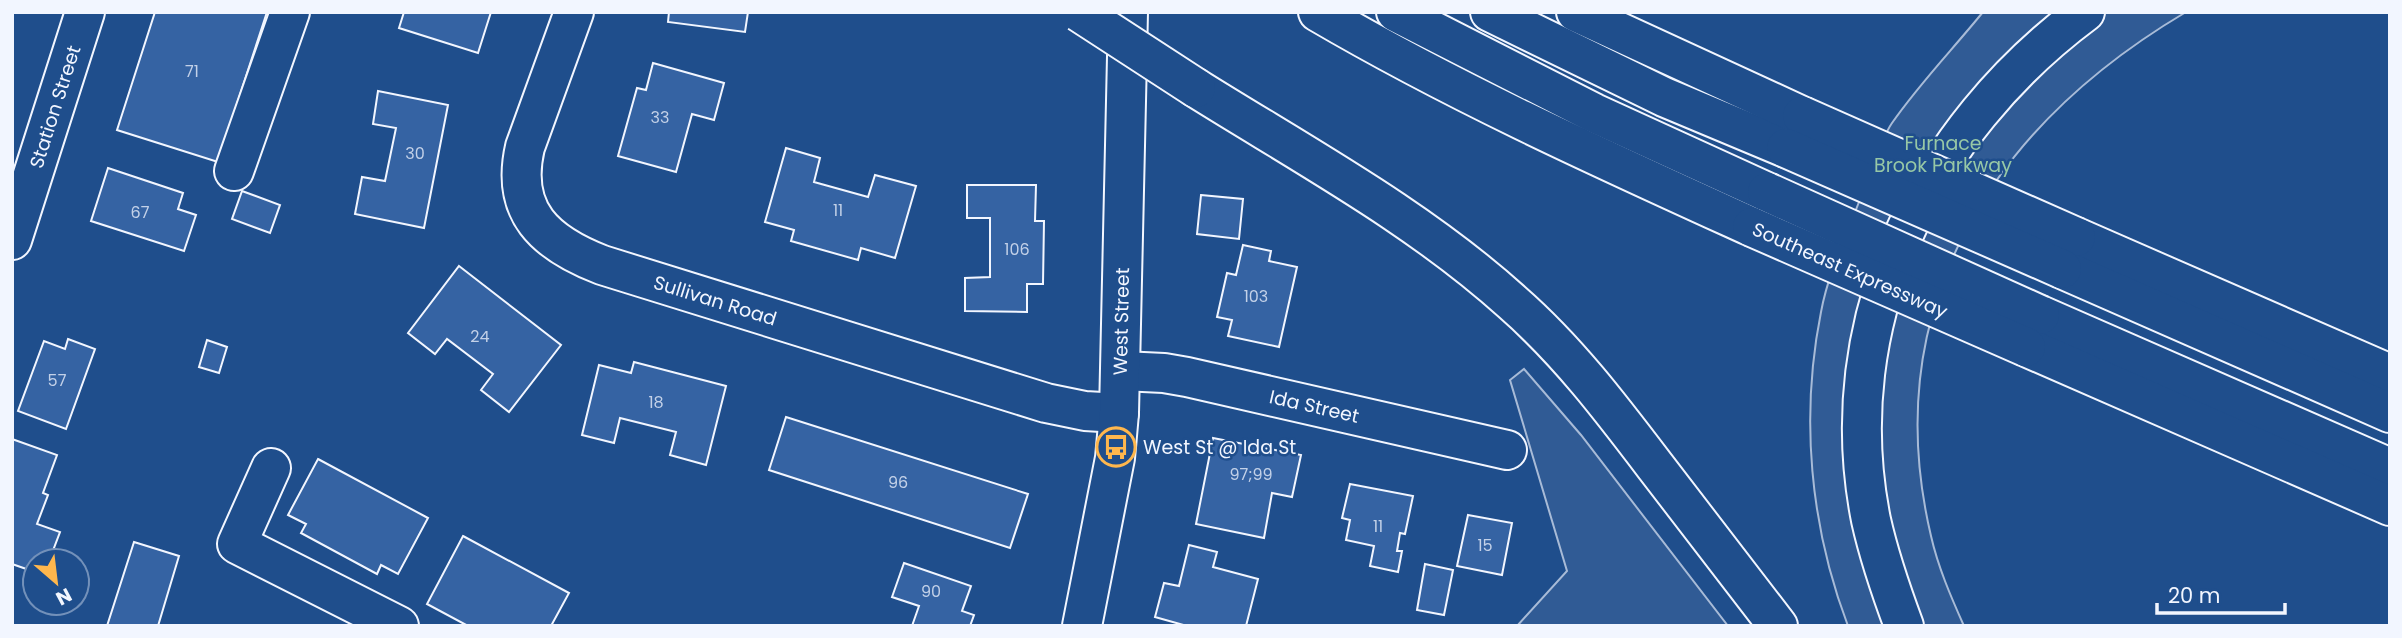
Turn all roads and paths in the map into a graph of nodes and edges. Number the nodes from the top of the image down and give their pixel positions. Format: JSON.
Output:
{"nodes":[{"id":1,"x":85,"y":12,"type":"edge"},
{"id":2,"x":290,"y":12,"type":"edge"},
{"id":3,"x":574,"y":12,"type":"edge"},
{"id":4,"x":1079,"y":12,"type":"edge"},
{"id":5,"x":1128,"y":12,"type":"edge"},
{"id":6,"x":1318,"y":12,"type":"edge"},
{"id":7,"x":1396,"y":12,"type":"edge"},
{"id":8,"x":1490,"y":12,"type":"edge"},
{"id":9,"x":1576,"y":12,"type":"edge"},
{"id":10,"x":2085,"y":12,"type":"edge"},
{"id":11,"x":1794,"y":132,"type":"junction"},
{"id":12,"x":26,"y":148,"type":"edge"},
{"id":13,"x":234,"y":171,"type":"dead end"},
{"id":14,"x":12,"y":240,"type":"edge"},
{"id":15,"x":2069,"y":253,"type":"junction"},
{"id":16,"x":2033,"y":331,"type":"junction"},
{"id":17,"x":1122,"y":370,"type":"junction"},
{"id":18,"x":2390,"y":374,"type":"edge"},
{"id":19,"x":1119,"y":413,"type":"junction"},
{"id":20,"x":2390,"y":413,"type":"edge"},
{"id":21,"x":1507,"y":450,"type":"dead end"},
{"id":22,"x":271,"y":468,"type":"dead end"},
{"id":23,"x":2390,"y":468,"type":"edge"},
{"id":24,"x":2390,"y":506,"type":"edge"},
{"id":25,"x":399,"y":626,"type":"edge"},
{"id":26,"x":1082,"y":626,"type":"edge"},
{"id":27,"x":1778,"y":626,"type":"edge"},
{"id":28,"x":1904,"y":626,"type":"edge"}],
"edges":[{"from":1,"to":12,"type":"main road","name":"Station Street"},
{"from":2,"to":13,"type":"main road"},
{"from":3,"to":19,"type":"main road","name":"Sullivan Road"},
{"from":4,"to":27,"type":"main road","bridge":true},
{"from":5,"to":17,"type":"main road","name":"West Street"},
{"from":6,"to":16,"type":"main road","name":"Southeast Expressway","bridge":true},
{"from":7,"to":16,"type":"main road","bridge":true},
{"from":8,"to":11,"type":"main road"},
{"from":9,"to":11,"type":"main road"},
{"from":10,"to":28,"type":"main road"},
{"from":11,"to":15,"type":"main road","bridge":true},
{"from":12,"to":14,"type":"main road","name":"Station Street"},
{"from":15,"to":18,"type":"main road"},
{"from":15,"to":20,"type":"main road"},
{"from":16,"to":23,"type":"main road"},
{"from":16,"to":24,"type":"main road","name":"Southeast Expressway"},
{"from":17,"to":19,"type":"main road","name":"West Street"},
{"from":17,"to":21,"type":"main road","name":"Ida Street"},
{"from":19,"to":26,"type":"main road","name":"West Street"},
{"from":22,"to":25,"type":"main road"}]}
